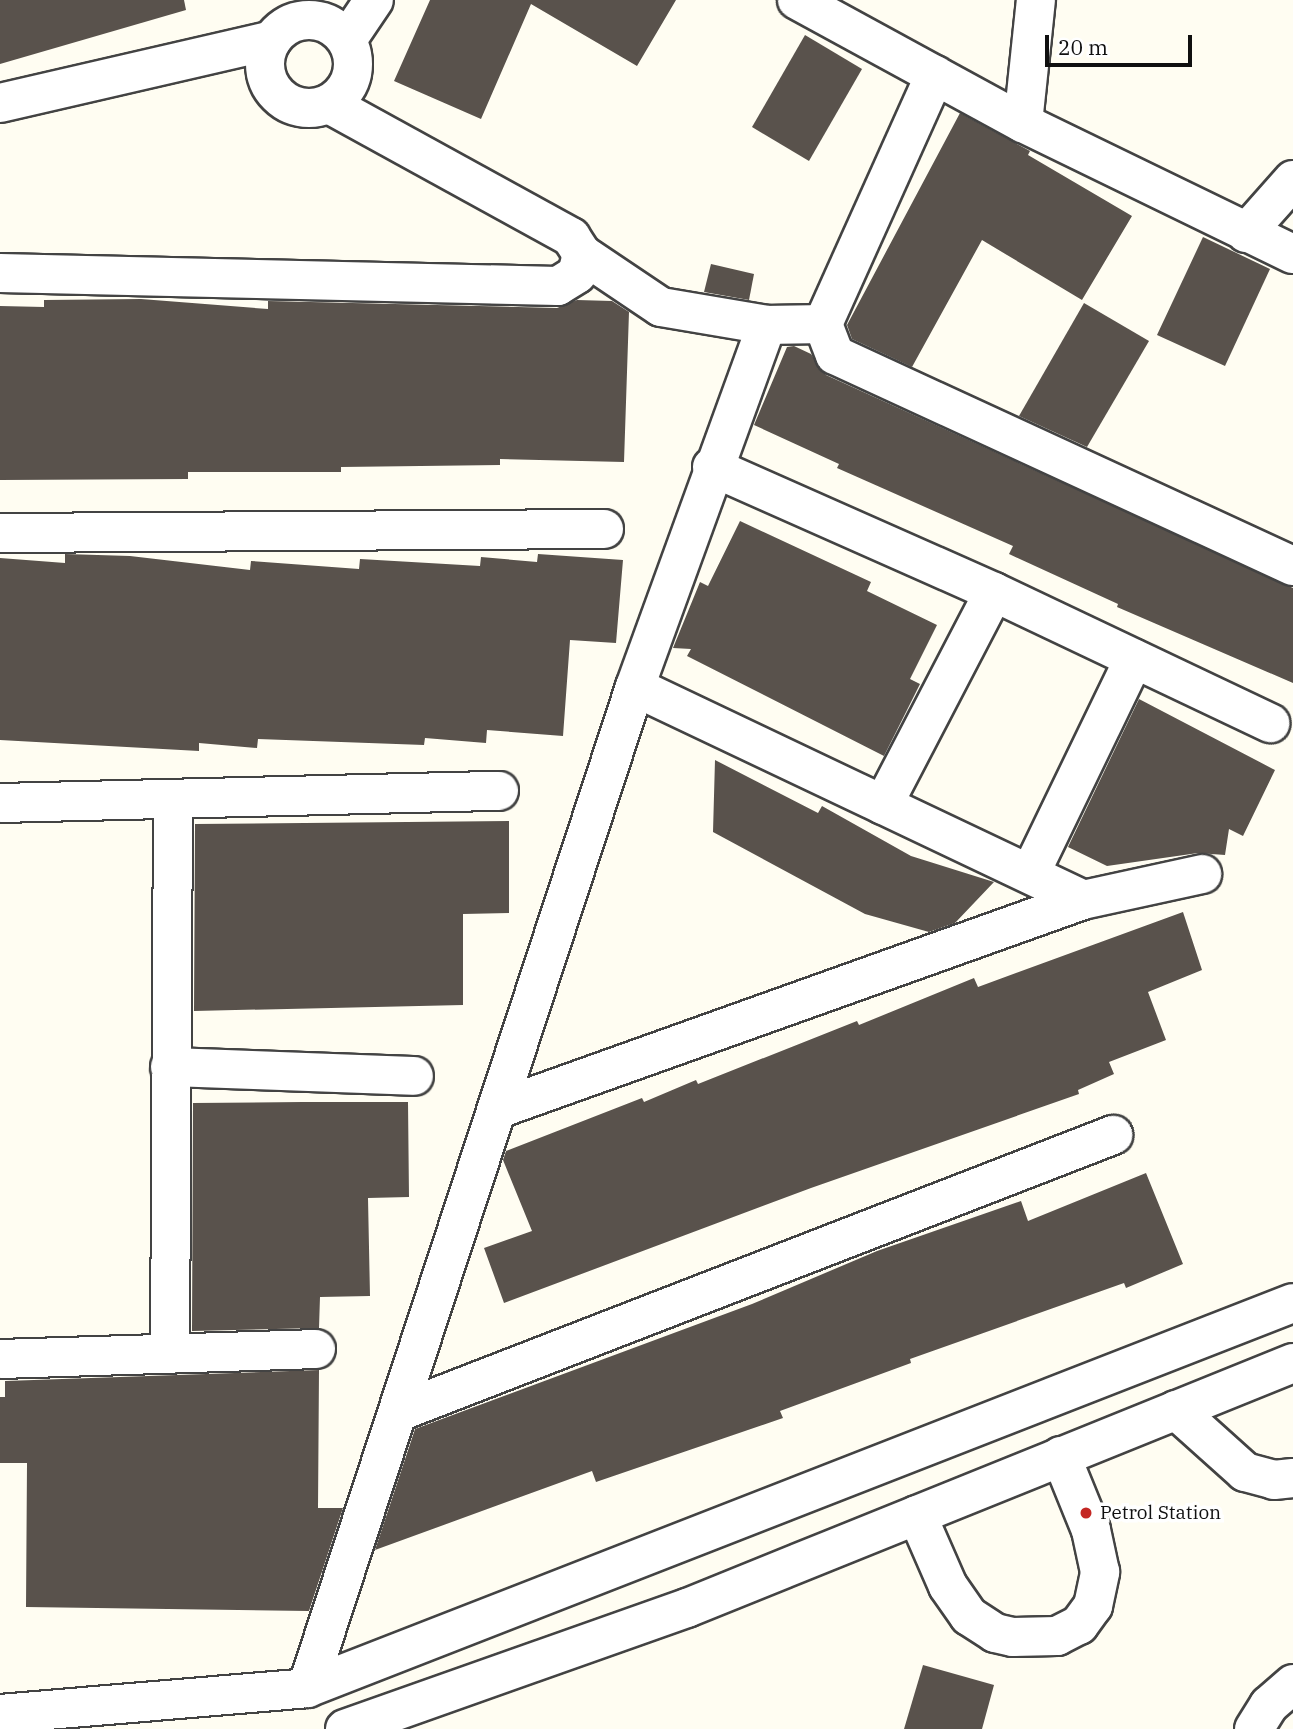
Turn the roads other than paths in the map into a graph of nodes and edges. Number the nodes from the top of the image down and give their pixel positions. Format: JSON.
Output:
{"nodes":[{"id":1,"x":374,"y":0,"type":"edge"},
{"id":2,"x":797,"y":0,"type":"edge"},
{"id":3,"x":1036,"y":0,"type":"edge"},
{"id":4,"x":272,"y":40,"type":"junction"},
{"id":5,"x":346,"y":40,"type":"junction"},
{"id":6,"x":935,"y":75,"type":"junction"},
{"id":7,"x":0,"y":103,"type":"edge"},
{"id":8,"x":329,"y":104,"type":"junction"},
{"id":9,"x":1023,"y":123,"type":"junction"},
{"id":10,"x":1293,"y":180,"type":"edge"},
{"id":11,"x":1246,"y":233,"type":"junction"},
{"id":12,"x":582,"y":254,"type":"junction"},
{"id":13,"x":1293,"y":254,"type":"edge"},
{"id":14,"x":0,"y":273,"type":"edge"},
{"id":15,"x":767,"y":324,"type":"junction"},
{"id":16,"x":823,"y":324,"type":"junction"},
{"id":17,"x":712,"y":467,"type":"junction"},
{"id":18,"x":604,"y":529,"type":"dead end"},
{"id":19,"x":0,"y":533,"type":"edge"},
{"id":20,"x":1293,"y":566,"type":"edge"},
{"id":21,"x":993,"y":592,"type":"junction"},
{"id":22,"x":1134,"y":659,"type":"junction"},
{"id":23,"x":635,"y":687,"type":"junction"},
{"id":24,"x":1270,"y":723,"type":"dead end"},
{"id":25,"x":499,"y":791,"type":"dead end"},
{"id":26,"x":173,"y":799,"type":"junction"},
{"id":27,"x":0,"y":803,"type":"edge"},
{"id":28,"x":883,"y":805,"type":"junction"},
{"id":29,"x":1030,"y":874,"type":"junction"},
{"id":30,"x":1202,"y":874,"type":"dead end"},
{"id":31,"x":1083,"y":900,"type":"junction"},
{"id":32,"x":170,"y":1067,"type":"junction"},
{"id":33,"x":414,"y":1076,"type":"dead end"},
{"id":34,"x":498,"y":1110,"type":"junction"},
{"id":35,"x":1113,"y":1135,"type":"dead end"},
{"id":36,"x":1293,"y":1303,"type":"edge"},
{"id":37,"x":316,"y":1349,"type":"dead end"},
{"id":38,"x":170,"y":1354,"type":"junction"},
{"id":39,"x":0,"y":1359,"type":"edge"},
{"id":40,"x":1293,"y":1363,"type":"edge"},
{"id":41,"x":1137,"y":1364,"type":"junction"},
{"id":42,"x":401,"y":1411,"type":"junction"},
{"id":43,"x":1166,"y":1414,"type":"junction"},
{"id":44,"x":1061,"y":1456,"type":"junction"},
{"id":45,"x":1293,"y":1478,"type":"edge"},
{"id":46,"x":917,"y":1515,"type":"junction"},
{"id":47,"x":1293,"y":1684,"type":"edge"},
{"id":48,"x":307,"y":1688,"type":"junction"},
{"id":49,"x":0,"y":1714,"type":"edge"},
{"id":50,"x":345,"y":1729,"type":"edge"},
{"id":51,"x":1254,"y":1729,"type":"edge"}],
"edges":[{"from":1,"to":5,"type":"street"},
{"from":2,"to":6,"type":"street"},
{"from":3,"to":9,"type":"street"},
{"from":4,"to":5,"type":"street"},
{"from":4,"to":7,"type":"street"},
{"from":4,"to":8,"type":"street"},
{"from":5,"to":8,"type":"street"},
{"from":6,"to":9,"type":"street"},
{"from":6,"to":16,"type":"street"},
{"from":8,"to":12,"type":"street"},
{"from":9,"to":11,"type":"street"},
{"from":10,"to":11,"type":"street"},
{"from":11,"to":13,"type":"street"},
{"from":12,"to":14,"type":"street"},
{"from":12,"to":15,"type":"street"},
{"from":15,"to":16,"type":"street"},
{"from":15,"to":17,"type":"street"},
{"from":16,"to":20,"type":"street"},
{"from":17,"to":21,"type":"street"},
{"from":17,"to":23,"type":"street"},
{"from":18,"to":19,"type":"street"},
{"from":21,"to":22,"type":"street"},
{"from":21,"to":28,"type":"street"},
{"from":22,"to":24,"type":"street"},
{"from":22,"to":29,"type":"street"},
{"from":23,"to":28,"type":"street"},
{"from":23,"to":34,"type":"street"},
{"from":25,"to":26,"type":"street"},
{"from":26,"to":27,"type":"street"},
{"from":26,"to":32,"type":"street"},
{"from":28,"to":29,"type":"street"},
{"from":29,"to":31,"type":"street"},
{"from":30,"to":31,"type":"street"},
{"from":31,"to":34,"type":"street"},
{"from":32,"to":33,"type":"street"},
{"from":32,"to":38,"type":"street"},
{"from":34,"to":42,"type":"street"},
{"from":35,"to":42,"type":"street"},
{"from":36,"to":41,"type":"street"},
{"from":37,"to":38,"type":"street"},
{"from":38,"to":39,"type":"street"},
{"from":40,"to":43,"type":"street"},
{"from":41,"to":43,"type":"street"},
{"from":41,"to":48,"type":"street"},
{"from":42,"to":48,"type":"street"},
{"from":43,"to":44,"type":"street"},
{"from":43,"to":45,"type":"street"},
{"from":44,"to":46,"type":"street"},
{"from":44,"to":46,"type":"street"},
{"from":46,"to":50,"type":"street"},
{"from":47,"to":51,"type":"street"},
{"from":48,"to":49,"type":"street"}]}
